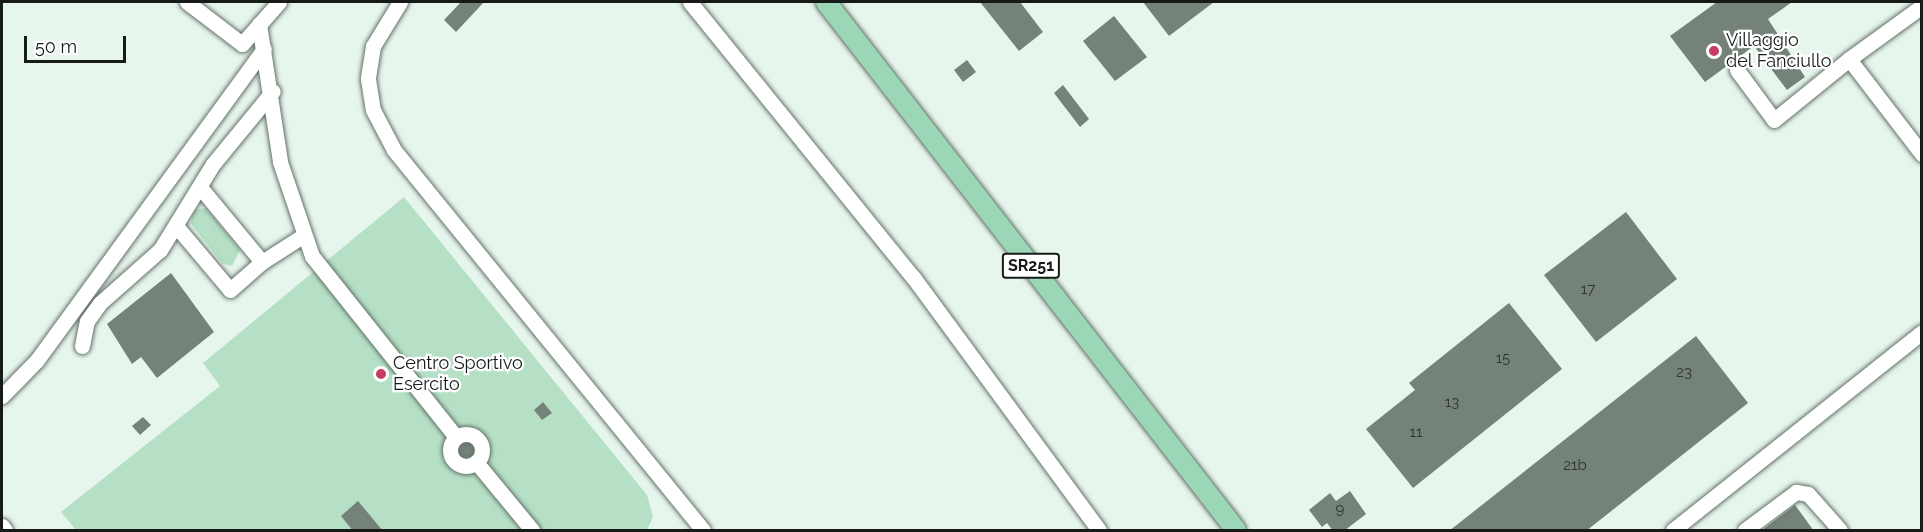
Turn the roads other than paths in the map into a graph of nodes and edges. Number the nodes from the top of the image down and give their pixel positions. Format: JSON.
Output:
{"nodes":[{"id":1,"x":187,"y":2,"type":"edge"},
{"id":2,"x":279,"y":2,"type":"edge"},
{"id":3,"x":400,"y":2,"type":"edge"},
{"id":4,"x":690,"y":2,"type":"edge"},
{"id":5,"x":826,"y":2,"type":"edge"},
{"id":6,"x":1922,"y":6,"type":"edge"},
{"id":7,"x":259,"y":24,"type":"junction"},
{"id":8,"x":264,"y":49,"type":"junction"},
{"id":9,"x":1849,"y":59,"type":"junction"},
{"id":10,"x":1737,"y":70,"type":"dead end"},
{"id":11,"x":273,"y":91,"type":"junction"},
{"id":12,"x":1922,"y":154,"type":"edge"},
{"id":13,"x":200,"y":187,"type":"junction"},
{"id":14,"x":177,"y":227,"type":"junction"},
{"id":15,"x":304,"y":235,"type":"junction"},
{"id":16,"x":262,"y":262,"type":"junction"},
{"id":17,"x":1922,"y":332,"type":"edge"},
{"id":18,"x":82,"y":346,"type":"dead end"},
{"id":19,"x":2,"y":396,"type":"edge"},
{"id":20,"x":456,"y":437,"type":"junction"},
{"id":21,"x":476,"y":462,"type":"junction"},
{"id":22,"x":2,"y":526,"type":"edge"},
{"id":23,"x":5,"y":531,"type":"edge"},
{"id":24,"x":532,"y":531,"type":"edge"},
{"id":25,"x":703,"y":531,"type":"edge"},
{"id":26,"x":1099,"y":531,"type":"edge"},
{"id":27,"x":1236,"y":531,"type":"edge"},
{"id":28,"x":1673,"y":531,"type":"edge"},
{"id":29,"x":1745,"y":531,"type":"edge"},
{"id":30,"x":1840,"y":531,"type":"edge"}],
"edges":[{"from":1,"to":7,"type":"street"},
{"from":2,"to":7,"type":"street"},
{"from":3,"to":25,"type":"street"},
{"from":4,"to":26,"type":"street"},
{"from":5,"to":27,"type":"main road","number":"SR251"},
{"from":6,"to":9,"type":"street"},
{"from":7,"to":8,"type":"street"},
{"from":8,"to":11,"type":"street"},
{"from":8,"to":19,"type":"street"},
{"from":9,"to":10,"type":"street"},
{"from":9,"to":12,"type":"street"},
{"from":11,"to":13,"type":"street"},
{"from":11,"to":15,"type":"street"},
{"from":13,"to":14,"type":"street"},
{"from":13,"to":16,"type":"street"},
{"from":14,"to":16,"type":"street"},
{"from":14,"to":18,"type":"street"},
{"from":15,"to":16,"type":"street"},
{"from":15,"to":20,"type":"street"},
{"from":17,"to":28,"type":"street"},
{"from":20,"to":21,"type":"street"},
{"from":20,"to":21,"type":"street"},
{"from":21,"to":24,"type":"street"},
{"from":22,"to":23,"type":"street"},
{"from":29,"to":30,"type":"street"}]}
